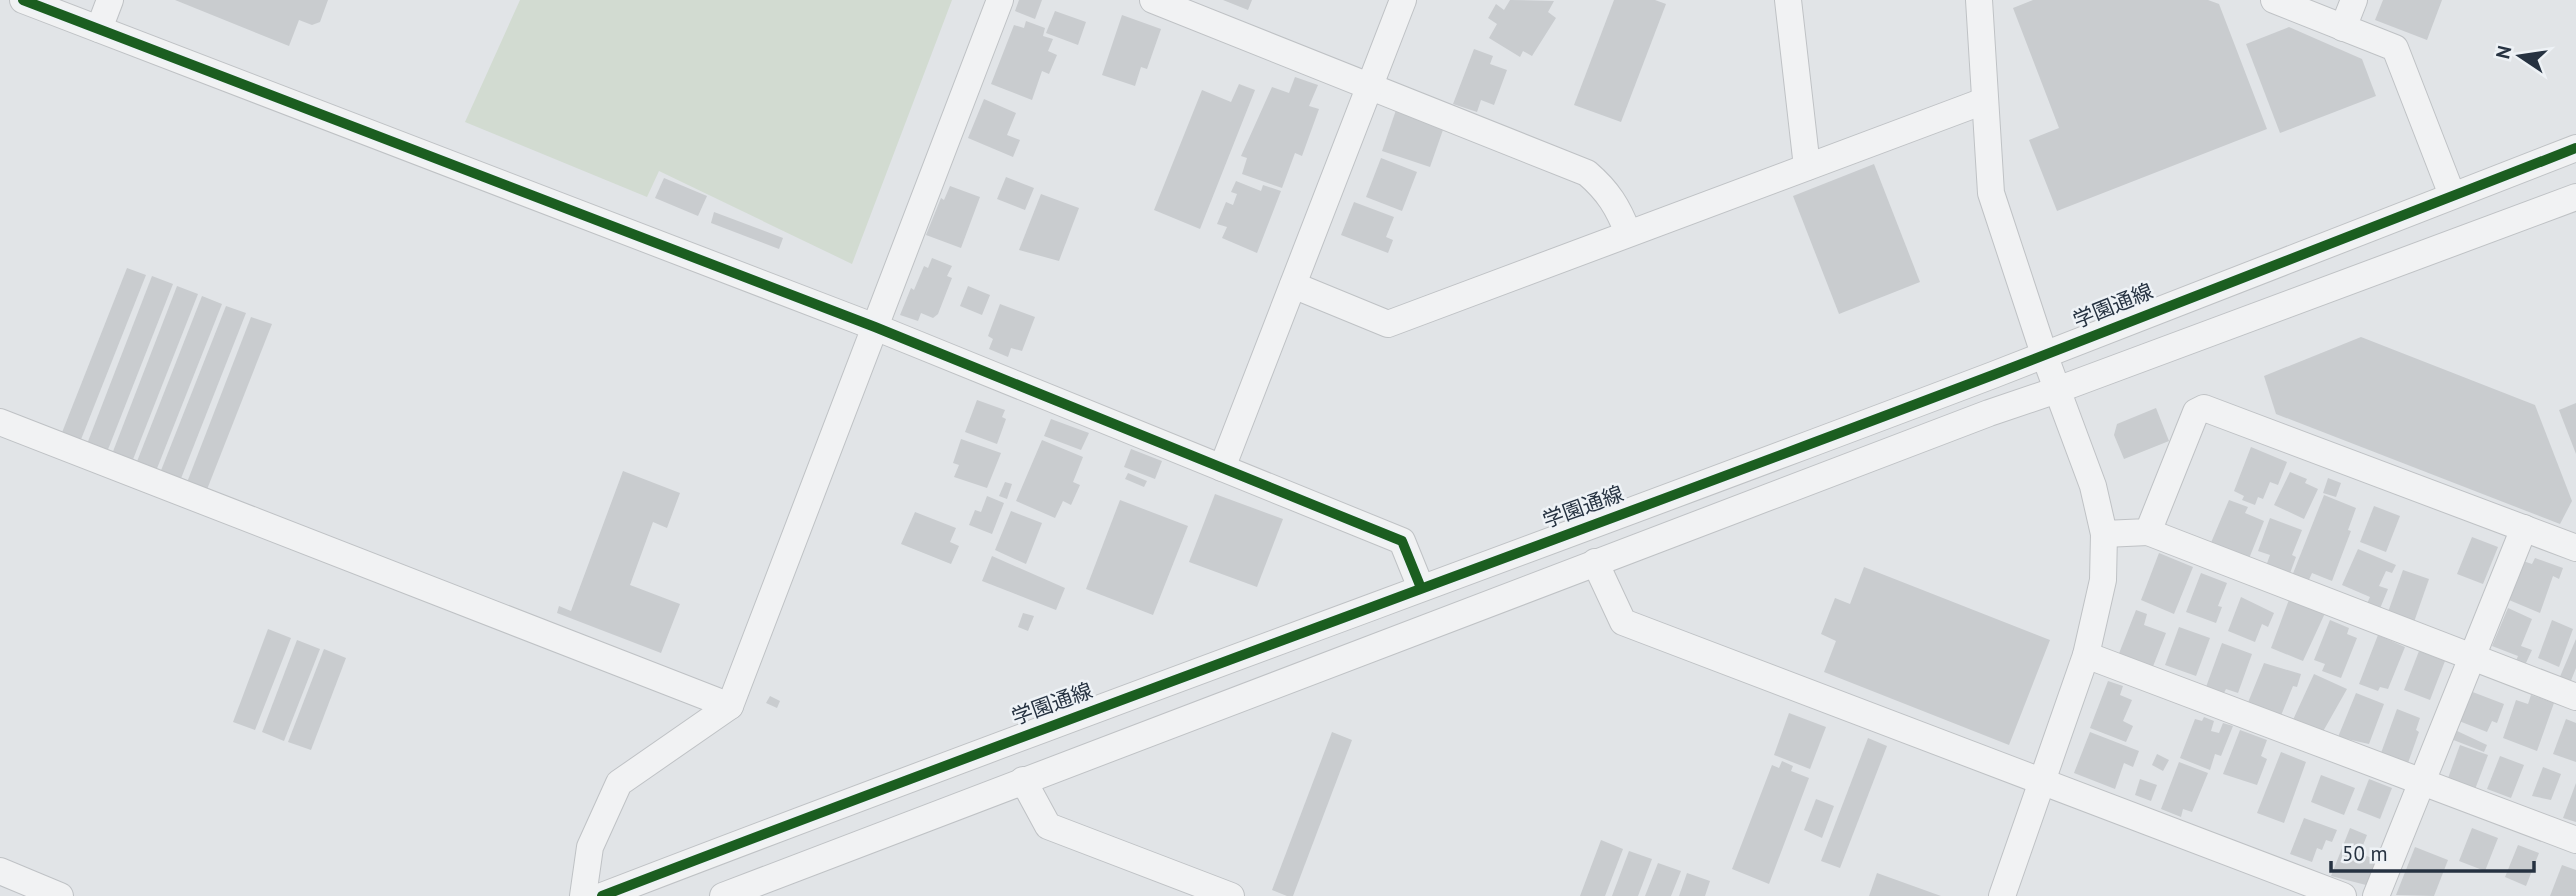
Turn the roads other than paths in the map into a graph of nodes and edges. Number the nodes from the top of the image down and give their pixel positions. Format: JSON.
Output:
{"nodes":[{"id":1,"x":23,"y":0,"type":"edge"},
{"id":2,"x":110,"y":0,"type":"edge"},
{"id":3,"x":1000,"y":0,"type":"edge"},
{"id":4,"x":1153,"y":0,"type":"edge"},
{"id":5,"x":1403,"y":0,"type":"edge"},
{"id":6,"x":1788,"y":0,"type":"edge"},
{"id":7,"x":1979,"y":0,"type":"edge"},
{"id":8,"x":2274,"y":0,"type":"edge"},
{"id":9,"x":2354,"y":0,"type":"edge"},
{"id":10,"x":2343,"y":27,"type":"junction"},
{"id":11,"x":99,"y":29,"type":"junction"},
{"id":12,"x":1371,"y":86,"type":"junction"},
{"id":13,"x":1984,"y":101,"type":"junction"},
{"id":14,"x":2576,"y":148,"type":"edge"},
{"id":15,"x":1807,"y":167,"type":"junction"},
{"id":16,"x":2452,"y":195,"type":"junction"},
{"id":17,"x":2576,"y":197,"type":"edge"},
{"id":18,"x":1628,"y":233,"type":"junction"},
{"id":19,"x":1293,"y":285,"type":"junction"},
{"id":20,"x":875,"y":327,"type":"junction"},
{"id":21,"x":2044,"y":354,"type":"junction"},
{"id":22,"x":2057,"y":390,"type":"junction"},
{"id":23,"x":0,"y":422,"type":"edge"},
{"id":24,"x":1222,"y":468,"type":"junction"},
{"id":25,"x":2524,"y":528,"type":"junction"},
{"id":26,"x":2148,"y":531,"type":"junction"},
{"id":27,"x":2104,"y":534,"type":"junction"},
{"id":28,"x":2576,"y":548,"type":"edge"},
{"id":29,"x":1595,"y":562,"type":"junction"},
{"id":30,"x":1421,"y":588,"type":"junction"},
{"id":31,"x":2086,"y":655,"type":"junction"},
{"id":32,"x":2472,"y":657,"type":"junction"},
{"id":33,"x":2576,"y":696,"type":"edge"},
{"id":34,"x":730,"y":706,"type":"junction"},
{"id":35,"x":1023,"y":780,"type":"junction"},
{"id":36,"x":2042,"y":781,"type":"junction"},
{"id":37,"x":2422,"y":782,"type":"junction"},
{"id":38,"x":2576,"y":840,"type":"edge"},
{"id":39,"x":0,"y":871,"type":"edge"},
{"id":40,"x":60,"y":896,"type":"edge"},
{"id":41,"x":583,"y":896,"type":"edge"},
{"id":42,"x":602,"y":896,"type":"edge"},
{"id":43,"x":723,"y":896,"type":"edge"},
{"id":44,"x":1231,"y":896,"type":"edge"},
{"id":45,"x":2002,"y":896,"type":"edge"},
{"id":46,"x":2343,"y":896,"type":"edge"},
{"id":47,"x":2376,"y":896,"type":"edge"}],
"edges":[{"from":1,"to":11,"type":"street"},
{"from":2,"to":11,"type":"street"},
{"from":3,"to":20,"type":"street"},
{"from":4,"to":12,"type":"street"},
{"from":5,"to":12,"type":"street"},
{"from":6,"to":15,"type":"street"},
{"from":7,"to":13,"type":"street"},
{"from":8,"to":10,"type":"street"},
{"from":9,"to":10,"type":"street"},
{"from":10,"to":16,"type":"street"},
{"from":11,"to":20,"type":"street"},
{"from":12,"to":18,"type":"street"},
{"from":12,"to":19,"type":"street"},
{"from":13,"to":15,"type":"street"},
{"from":13,"to":21,"type":"street"},
{"from":14,"to":16,"type":"street","name":"学園通線"},
{"from":15,"to":18,"type":"street"},
{"from":16,"to":21,"type":"street","name":"学園通線"},
{"from":17,"to":22,"type":"street"},
{"from":18,"to":19,"type":"street"},
{"from":19,"to":24,"type":"street"},
{"from":20,"to":24,"type":"street"},
{"from":20,"to":34,"type":"street"},
{"from":21,"to":22,"type":"street"},
{"from":21,"to":30,"type":"street","name":"学園通線"},
{"from":22,"to":27,"type":"street"},
{"from":22,"to":29,"type":"street"},
{"from":23,"to":34,"type":"street"},
{"from":24,"to":30,"type":"street"},
{"from":25,"to":26,"type":"street"},
{"from":25,"to":28,"type":"street"},
{"from":25,"to":32,"type":"street"},
{"from":26,"to":27,"type":"street"},
{"from":26,"to":32,"type":"street"},
{"from":27,"to":31,"type":"street"},
{"from":29,"to":35,"type":"street"},
{"from":29,"to":36,"type":"street"},
{"from":30,"to":42,"type":"street","name":"学園通線"},
{"from":31,"to":36,"type":"street"},
{"from":31,"to":37,"type":"street"},
{"from":32,"to":33,"type":"street"},
{"from":32,"to":37,"type":"street"},
{"from":34,"to":41,"type":"street"},
{"from":35,"to":43,"type":"street"},
{"from":35,"to":44,"type":"street"},
{"from":36,"to":45,"type":"street"},
{"from":36,"to":46,"type":"street"},
{"from":37,"to":38,"type":"street"},
{"from":37,"to":47,"type":"street"},
{"from":39,"to":40,"type":"street"}]}
